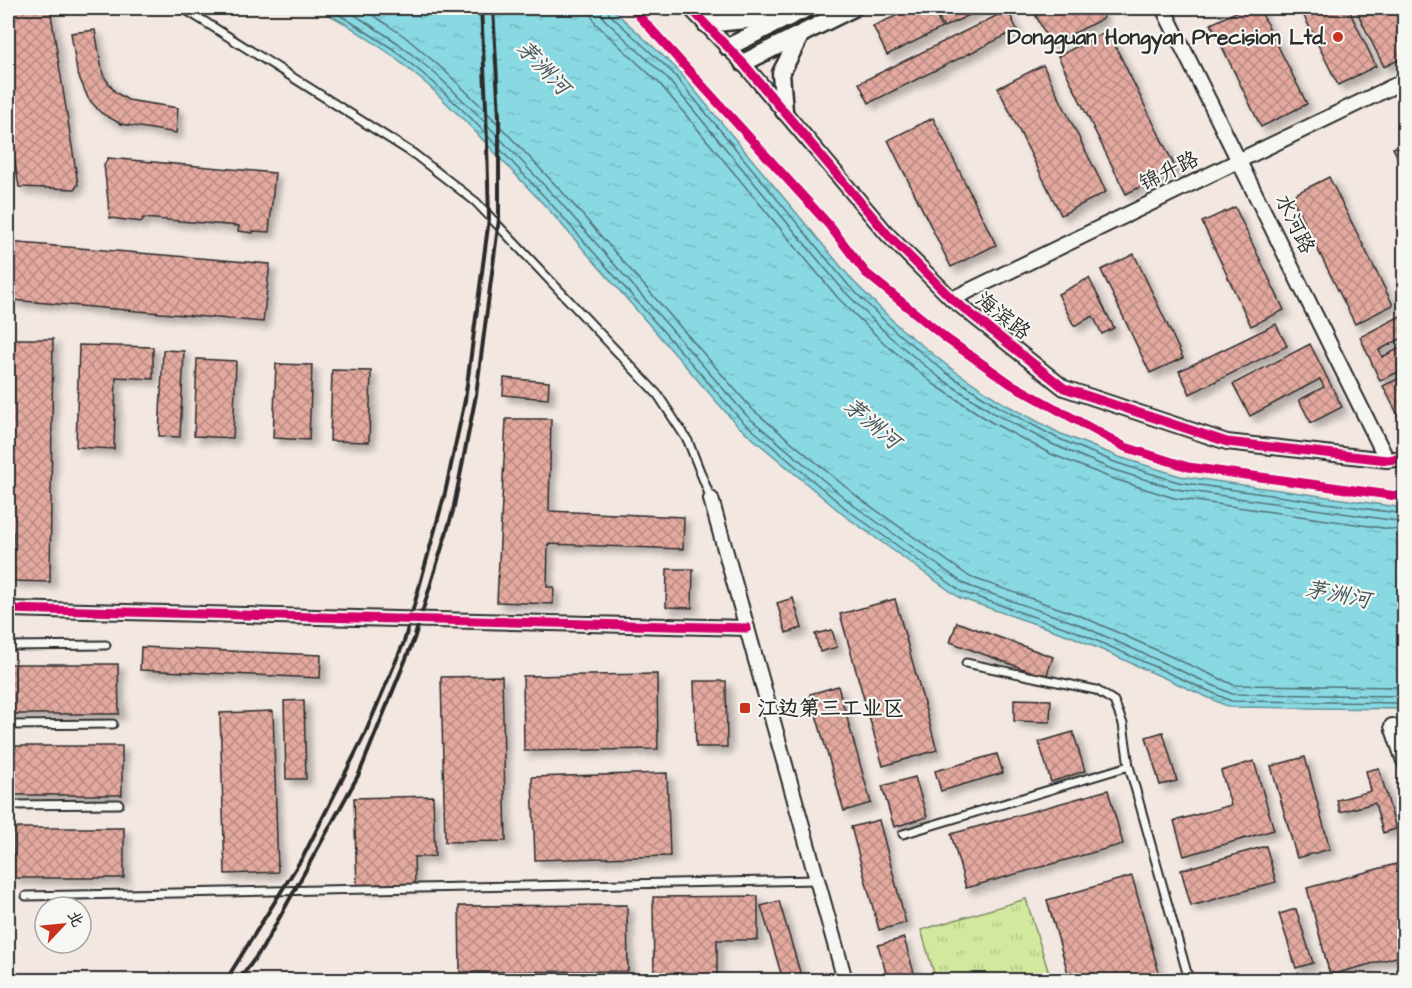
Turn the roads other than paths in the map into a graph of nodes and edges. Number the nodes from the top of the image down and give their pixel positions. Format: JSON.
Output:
{"nodes":[{"id":1,"x":183,"y":8,"type":"edge"},
{"id":2,"x":690,"y":8,"type":"edge"},
{"id":3,"x":853,"y":8,"type":"edge"},
{"id":4,"x":1164,"y":8,"type":"edge"},
{"id":5,"x":800,"y":11,"type":"edge"},
{"id":6,"x":706,"y":24,"type":"junction"},
{"id":7,"x":801,"y":34,"type":"junction"},
{"id":8,"x":728,"y":47,"type":"junction"},
{"id":9,"x":743,"y":63,"type":"junction"},
{"id":10,"x":1404,"y":81,"type":"edge"},
{"id":11,"x":784,"y":111,"type":"junction"},
{"id":12,"x":1240,"y":160,"type":"junction"},
{"id":13,"x":952,"y":299,"type":"junction"},
{"id":14,"x":1404,"y":458,"type":"edge"},
{"id":15,"x":1387,"y":460,"type":"junction"},
{"id":16,"x":711,"y":499,"type":"joint"},
{"id":17,"x":8,"y":609,"type":"edge"},
{"id":18,"x":747,"y":628,"type":"junction"},
{"id":19,"x":8,"y":645,"type":"edge"},
{"id":20,"x":106,"y":645,"type":"dead end"},
{"id":21,"x":966,"y":663,"type":"dead end"},
{"id":22,"x":113,"y":724,"type":"dead end"},
{"id":23,"x":8,"y":725,"type":"edge"},
{"id":24,"x":1392,"y":726,"type":"dead end"},
{"id":25,"x":1404,"y":761,"type":"edge"},
{"id":26,"x":1129,"y":766,"type":"junction"},
{"id":27,"x":119,"y":804,"type":"dead end"},
{"id":28,"x":8,"y":805,"type":"edge"},
{"id":29,"x":903,"y":834,"type":"dead end"},
{"id":30,"x":817,"y":880,"type":"junction"},
{"id":31,"x":26,"y":896,"type":"dead end"},
{"id":32,"x":845,"y":981,"type":"edge"},
{"id":33,"x":1189,"y":981,"type":"edge"}],
"edges":[{"from":1,"to":16,"type":"lane"},
{"from":2,"to":6,"type":"street","name":"海滨路"},
{"from":3,"to":7,"type":"street"},
{"from":4,"to":12,"type":"street","name":"水河路"},
{"from":5,"to":6,"type":"street"},
{"from":5,"to":8,"type":"street"},
{"from":6,"to":8,"type":"street","name":"海滨路"},
{"from":7,"to":9,"type":"street"},
{"from":7,"to":11,"type":"street"},
{"from":8,"to":9,"type":"street","name":"海滨路"},
{"from":9,"to":11,"type":"street","name":"海滨路"},
{"from":10,"to":12,"type":"street","name":"锦升路"},
{"from":11,"to":13,"type":"street","name":"海滨路"},
{"from":12,"to":13,"type":"street","name":"锦升路"},
{"from":12,"to":15,"type":"street","name":"水河路"},
{"from":13,"to":15,"type":"street","name":"海滨路"},
{"from":14,"to":15,"type":"street","name":"海滨路"},
{"from":16,"to":18,"type":"street"},
{"from":17,"to":18,"type":"street"},
{"from":18,"to":30,"type":"street"},
{"from":19,"to":20,"type":"lane"},
{"from":21,"to":26,"type":"lane"},
{"from":22,"to":23,"type":"lane"},
{"from":24,"to":25,"type":"street"},
{"from":26,"to":29,"type":"lane"},
{"from":26,"to":33,"type":"lane"},
{"from":27,"to":28,"type":"lane"},
{"from":30,"to":31,"type":"lane"},
{"from":30,"to":32,"type":"street"}]}
